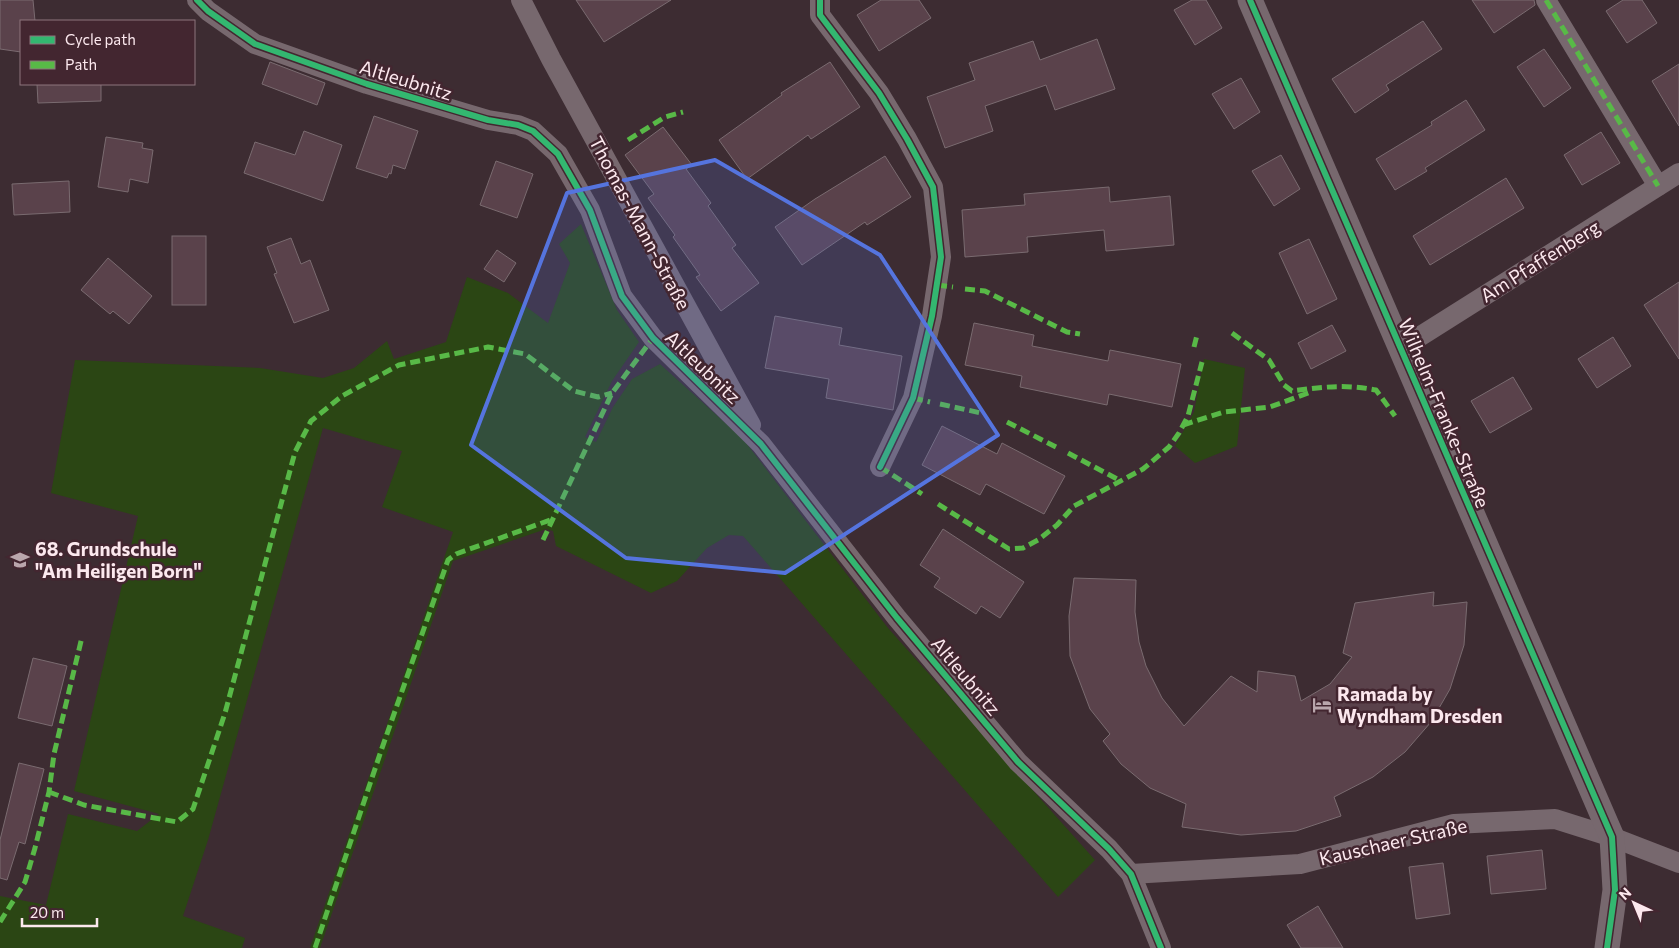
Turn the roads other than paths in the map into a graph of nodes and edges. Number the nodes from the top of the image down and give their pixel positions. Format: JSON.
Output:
{"nodes":[{"id":1,"x":197,"y":0,"type":"edge"},
{"id":2,"x":522,"y":0,"type":"edge"},
{"id":3,"x":820,"y":0,"type":"edge"},
{"id":4,"x":1250,"y":0,"type":"edge"},
{"id":5,"x":1546,"y":0,"type":"edge"},
{"id":6,"x":1679,"y":173,"type":"edge"},
{"id":7,"x":1658,"y":186,"type":"junction"},
{"id":8,"x":1400,"y":349,"type":"junction"},
{"id":9,"x":761,"y":444,"type":"junction"},
{"id":10,"x":880,"y":467,"type":"dead end"},
{"id":11,"x":1612,"y":837,"type":"junction"},
{"id":12,"x":1679,"y":863,"type":"edge"},
{"id":13,"x":1131,"y":874,"type":"junction"},
{"id":14,"x":1161,"y":948,"type":"edge"},
{"id":15,"x":1607,"y":948,"type":"edge"}],
"edges":[{"from":1,"to":9,"type":"street","name":"Altleubnitz"},
{"from":2,"to":9,"type":"street","name":"Thomas-Mann-Straße"},
{"from":3,"to":10,"type":"street"},
{"from":4,"to":8,"type":"street","name":"Wilhelm-Franke-Straße"},
{"from":5,"to":7,"type":"street"},
{"from":6,"to":7,"type":"street","name":"Am Pfaffenberg"},
{"from":7,"to":8,"type":"street","name":"Am Pfaffenberg"},
{"from":8,"to":11,"type":"street","name":"Wilhelm-Franke-Straße"},
{"from":9,"to":13,"type":"street","name":"Altleubnitz"},
{"from":11,"to":12,"type":"street","name":"Kauschaer Straße"},
{"from":11,"to":13,"type":"street","name":"Kauschaer Straße"},
{"from":11,"to":15,"type":"street"},
{"from":13,"to":14,"type":"street","name":"Altleubnitz"}]}
